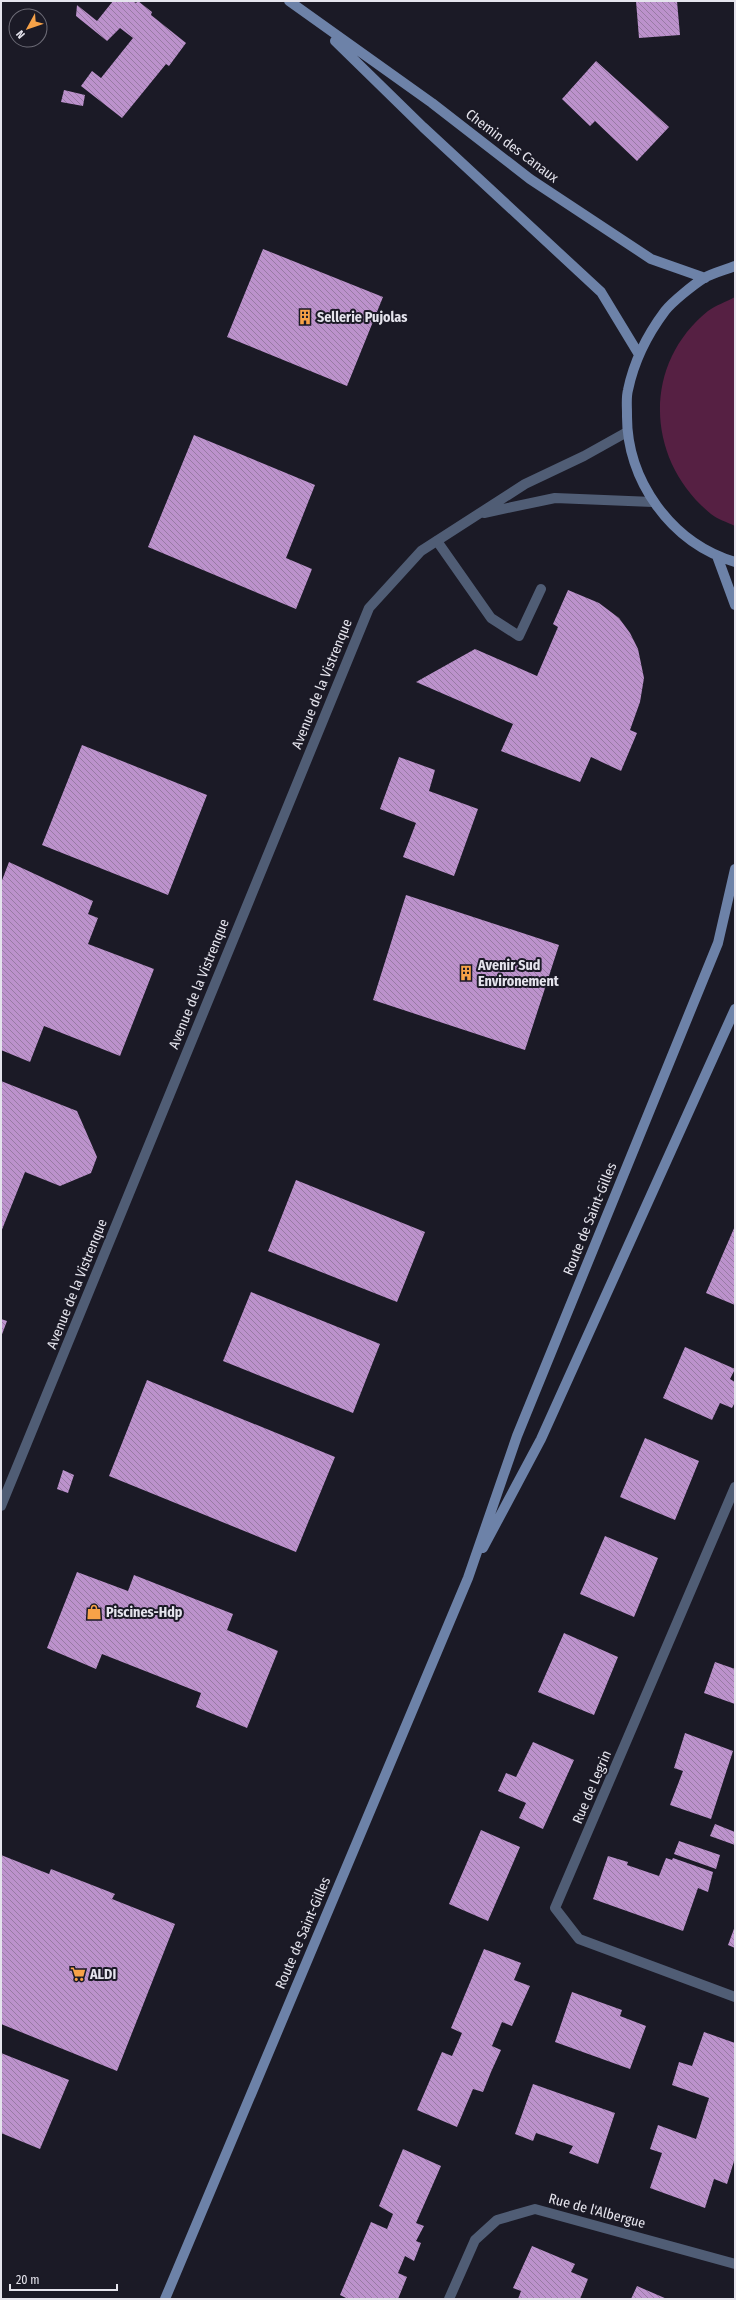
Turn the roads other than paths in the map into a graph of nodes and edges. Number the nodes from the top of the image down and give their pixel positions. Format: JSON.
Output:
{"nodes":[{"id":1,"x":289,"y":1,"type":"edge"},
{"id":2,"x":312,"y":19,"type":"junction"},
{"id":3,"x":735,"y":266,"type":"edge"},
{"id":4,"x":705,"y":278,"type":"junction"},
{"id":5,"x":638,"y":353,"type":"junction"},
{"id":6,"x":627,"y":432,"type":"junction"},
{"id":7,"x":653,"y":502,"type":"junction"},
{"id":8,"x":478,"y":514,"type":"junction"},
{"id":9,"x":437,"y":541,"type":"junction"},
{"id":10,"x":717,"y":556,"type":"junction"},
{"id":11,"x":735,"y":562,"type":"edge"},
{"id":12,"x":541,"y":589,"type":"dead end"},
{"id":13,"x":735,"y":606,"type":"edge"},
{"id":14,"x":735,"y":869,"type":"edge"},
{"id":15,"x":735,"y":1009,"type":"edge"},
{"id":16,"x":735,"y":1487,"type":"edge"},
{"id":17,"x":1,"y":1506,"type":"edge"},
{"id":18,"x":468,"y":1578,"type":"junction"},
{"id":19,"x":735,"y":1998,"type":"edge"},
{"id":20,"x":735,"y":2264,"type":"edge"},
{"id":21,"x":165,"y":2299,"type":"edge"},
{"id":22,"x":450,"y":2299,"type":"edge"}],
"edges":[{"from":1,"to":2,"type":"main road","name":"Chemin des Canaux"},
{"from":2,"to":4,"type":"main road","name":"Chemin des Canaux"},
{"from":2,"to":5,"type":"main road","name":"Chemin des Canaux"},
{"from":3,"to":4,"type":"main road"},
{"from":4,"to":5,"type":"main road"},
{"from":5,"to":6,"type":"main road"},
{"from":6,"to":7,"type":"main road"},
{"from":6,"to":8,"type":"street","name":"Avenue de la Vistrenque"},
{"from":7,"to":8,"type":"street","name":"Avenue de la Vistrenque"},
{"from":7,"to":10,"type":"main road"},
{"from":8,"to":9,"type":"street","name":"Avenue de la Vistrenque"},
{"from":9,"to":12,"type":"street"},
{"from":9,"to":17,"type":"street","name":"Avenue de la Vistrenque"},
{"from":10,"to":11,"type":"main road"},
{"from":10,"to":13,"type":"main road"},
{"from":14,"to":18,"type":"main road","name":"Route de Saint-Gilles"},
{"from":15,"to":18,"type":"main road","name":"Route de Saint-Gilles"},
{"from":16,"to":19,"type":"street","name":"Rue de Legrin"},
{"from":18,"to":21,"type":"main road","name":"Route de Saint-Gilles"},
{"from":20,"to":22,"type":"street","name":"Rue de l'Albergue"}]}
